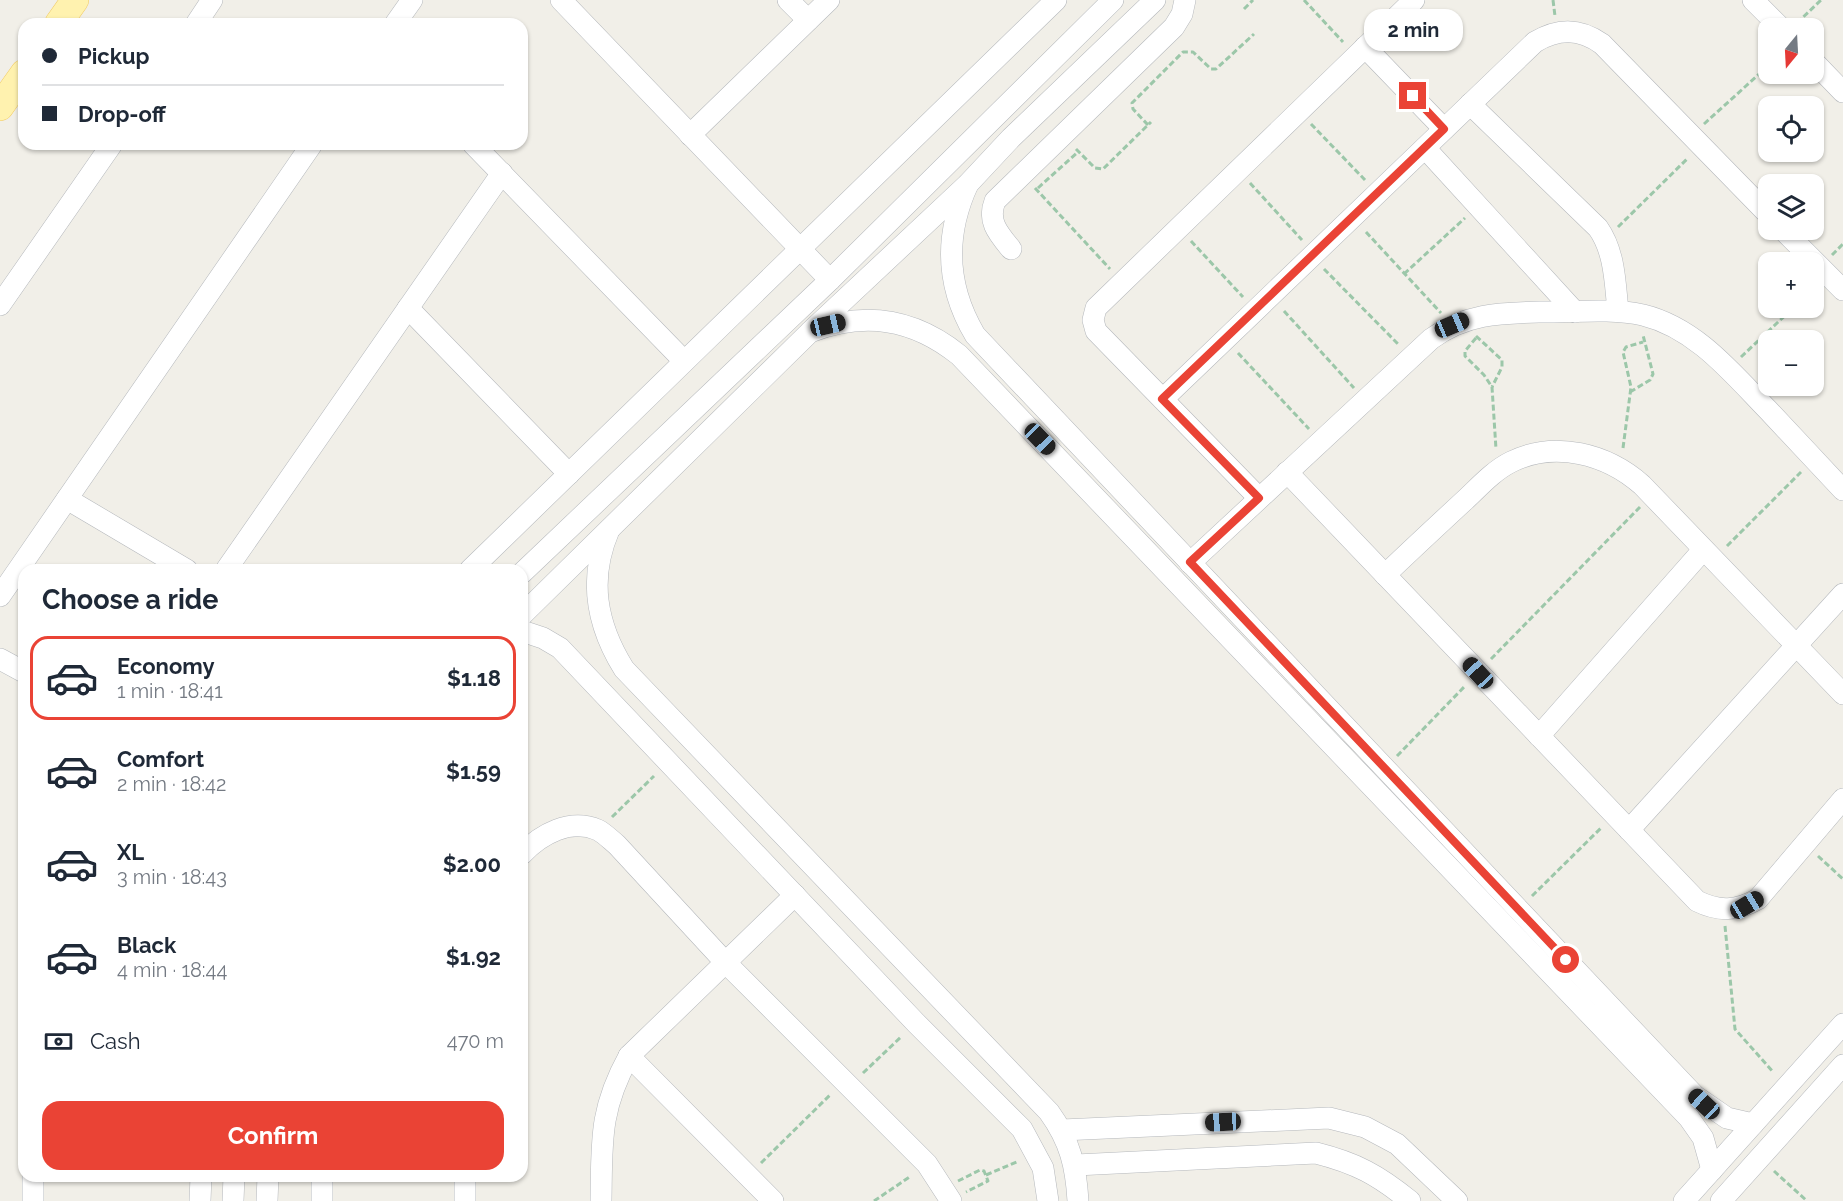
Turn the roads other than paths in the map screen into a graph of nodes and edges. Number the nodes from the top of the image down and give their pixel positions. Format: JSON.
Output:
{"nodes":[{"id":1,"x":75,"y":0,"type":"edge"},
{"id":2,"x":212,"y":0,"type":"edge"},
{"id":3,"x":412,"y":0,"type":"edge"},
{"id":4,"x":561,"y":0,"type":"edge"},
{"id":5,"x":788,"y":0,"type":"edge"},
{"id":6,"x":829,"y":0,"type":"edge"},
{"id":7,"x":1056,"y":0,"type":"edge"},
{"id":8,"x":1113,"y":0,"type":"edge"},
{"id":9,"x":1155,"y":0,"type":"edge"},
{"id":10,"x":1185,"y":0,"type":"edge"},
{"id":11,"x":1753,"y":0,"type":"edge"},
{"id":12,"x":1405,"y":3,"type":"edge"},
{"id":13,"x":62,"y":18,"type":"edge"},
{"id":14,"x":200,"y":18,"type":"edge"},
{"id":15,"x":399,"y":18,"type":"edge"},
{"id":16,"x":1771,"y":18,"type":"edge"},
{"id":17,"x":808,"y":20,"type":"junction"},
{"id":18,"x":1361,"y":52,"type":"junction"},
{"id":19,"x":1824,"y":72,"type":"edge"},
{"id":20,"x":18,"y":82,"type":"edge"},
{"id":21,"x":1843,"y":92,"type":"edge"},
{"id":22,"x":1470,"y":104,"type":"junction"},
{"id":23,"x":0,"y":107,"type":"edge"},
{"id":24,"x":1444,"y":129,"type":"junction"},
{"id":25,"x":690,"y":135,"type":"junction"},
{"id":26,"x":1425,"y":148,"type":"junction"},
{"id":27,"x":108,"y":150,"type":"edge"},
{"id":28,"x":308,"y":150,"type":"edge"},
{"id":29,"x":479,"y":150,"type":"edge"},
{"id":30,"x":502,"y":173,"type":"junction"},
{"id":31,"x":968,"y":184,"type":"junction"},
{"id":32,"x":1758,"y":204,"type":"edge"},
{"id":33,"x":1793,"y":240,"type":"edge"},
{"id":34,"x":800,"y":248,"type":"junction"},
{"id":35,"x":1011,"y":249,"type":"dead end"},
{"id":36,"x":830,"y":280,"type":"junction"},
{"id":37,"x":1843,"y":290,"type":"edge"},
{"id":38,"x":0,"y":305,"type":"edge"},
{"id":39,"x":408,"y":308,"type":"junction"},
{"id":40,"x":1618,"y":311,"type":"junction"},
{"id":41,"x":1575,"y":312,"type":"junction"},
{"id":42,"x":810,"y":332,"type":"junction"},
{"id":43,"x":684,"y":361,"type":"junction"},
{"id":44,"x":1162,"y":399,"type":"junction"},
{"id":45,"x":1287,"y":472,"type":"junction"},
{"id":46,"x":569,"y":474,"type":"junction"},
{"id":47,"x":1843,"y":490,"type":"edge"},
{"id":48,"x":1259,"y":498,"type":"junction"},
{"id":49,"x":67,"y":499,"type":"junction"},
{"id":50,"x":612,"y":524,"type":"junction"},
{"id":51,"x":1708,"y":555,"type":"junction"},
{"id":52,"x":1190,"y":562,"type":"junction"},
{"id":53,"x":22,"y":564,"type":"edge"},
{"id":54,"x":177,"y":564,"type":"edge"},
{"id":55,"x":230,"y":564,"type":"edge"},
{"id":56,"x":476,"y":564,"type":"edge"},
{"id":57,"x":528,"y":567,"type":"edge"},
{"id":58,"x":18,"y":570,"type":"edge"},
{"id":59,"x":1385,"y":575,"type":"junction"},
{"id":60,"x":1843,"y":594,"type":"edge"},
{"id":61,"x":0,"y":596,"type":"edge"},
{"id":62,"x":528,"y":609,"type":"edge"},
{"id":63,"x":528,"y":633,"type":"edge"},
{"id":64,"x":1796,"y":646,"type":"junction"},
{"id":65,"x":0,"y":659,"type":"edge"},
{"id":66,"x":18,"y":669,"type":"edge"},
{"id":67,"x":1843,"y":694,"type":"edge"},
{"id":68,"x":1539,"y":736,"type":"junction"},
{"id":69,"x":1843,"y":799,"type":"edge"},
{"id":70,"x":1621,"y":823,"type":"junction"},
{"id":71,"x":528,"y":848,"type":"edge"},
{"id":72,"x":795,"y":895,"type":"junction"},
{"id":73,"x":725,"y":962,"type":"junction"},
{"id":74,"x":1843,"y":1024,"type":"edge"},
{"id":75,"x":629,"y":1056,"type":"junction"},
{"id":76,"x":1843,"y":1065,"type":"edge"},
{"id":77,"x":1753,"y":1124,"type":"junction"},
{"id":78,"x":1062,"y":1130,"type":"junction"},
{"id":79,"x":1076,"y":1165,"type":"junction"},
{"id":80,"x":1712,"y":1170,"type":"junction"},
{"id":81,"x":33,"y":1182,"type":"edge"},
{"id":82,"x":201,"y":1182,"type":"edge"},
{"id":83,"x":234,"y":1182,"type":"edge"},
{"id":84,"x":268,"y":1182,"type":"edge"},
{"id":85,"x":322,"y":1182,"type":"edge"},
{"id":86,"x":465,"y":1182,"type":"edge"},
{"id":87,"x":949,"y":1196,"type":"edge"},
{"id":88,"x":33,"y":1201,"type":"edge"},
{"id":89,"x":200,"y":1201,"type":"edge"},
{"id":90,"x":233,"y":1201,"type":"edge"},
{"id":91,"x":267,"y":1201,"type":"edge"},
{"id":92,"x":322,"y":1201,"type":"edge"},
{"id":93,"x":465,"y":1201,"type":"edge"},
{"id":94,"x":601,"y":1201,"type":"edge"},
{"id":95,"x":773,"y":1201,"type":"edge"},
{"id":96,"x":1048,"y":1201,"type":"edge"},
{"id":97,"x":1078,"y":1201,"type":"edge"},
{"id":98,"x":1410,"y":1201,"type":"edge"},
{"id":99,"x":1457,"y":1201,"type":"edge"},
{"id":100,"x":1684,"y":1201,"type":"edge"},
{"id":101,"x":1720,"y":1201,"type":"edge"}],
"edges":[{"from":1,"to":13,"type":"main road"},
{"from":2,"to":14,"type":"street"},
{"from":3,"to":15,"type":"street"},
{"from":4,"to":25,"type":"street"},
{"from":5,"to":17,"type":"street"},
{"from":6,"to":17,"type":"street"},
{"from":7,"to":34,"type":"street"},
{"from":8,"to":36,"type":"street"},
{"from":9,"to":31,"type":"street"},
{"from":10,"to":35,"type":"street"},
{"from":11,"to":16,"type":"street"},
{"from":12,"to":18,"type":"street"},
{"from":17,"to":25,"type":"street"},
{"from":18,"to":24,"type":"street"},
{"from":18,"to":44,"type":"street"},
{"from":19,"to":21,"type":"street"},
{"from":20,"to":23,"type":"main road"},
{"from":22,"to":24,"type":"street"},
{"from":22,"to":32,"type":"street"},
{"from":22,"to":40,"type":"street"},
{"from":24,"to":26,"type":"street"},
{"from":25,"to":34,"type":"street"},
{"from":26,"to":41,"type":"street"},
{"from":26,"to":44,"type":"street"},
{"from":27,"to":38,"type":"street"},
{"from":28,"to":49,"type":"street"},
{"from":29,"to":30,"type":"street"},
{"from":30,"to":39,"type":"street"},
{"from":30,"to":43,"type":"street"},
{"from":31,"to":42,"type":"street"},
{"from":31,"to":52,"type":"street"},
{"from":33,"to":37,"type":"street"},
{"from":34,"to":36,"type":"street"},
{"from":34,"to":43,"type":"street"},
{"from":36,"to":57,"type":"street"},
{"from":39,"to":46,"type":"street"},
{"from":39,"to":55,"type":"street"},
{"from":40,"to":41,"type":"street"},
{"from":40,"to":47,"type":"street"},
{"from":41,"to":45,"type":"street"},
{"from":42,"to":50,"type":"street"},
{"from":42,"to":80,"type":"street"},
{"from":43,"to":46,"type":"street"},
{"from":44,"to":48,"type":"street"},
{"from":45,"to":48,"type":"street"},
{"from":45,"to":59,"type":"street"},
{"from":46,"to":56,"type":"street"},
{"from":48,"to":52,"type":"street"},
{"from":49,"to":53,"type":"street"},
{"from":49,"to":54,"type":"street"},
{"from":50,"to":62,"type":"street"},
{"from":50,"to":78,"type":"street"},
{"from":51,"to":59,"type":"street"},
{"from":51,"to":64,"type":"street"},
{"from":51,"to":68,"type":"street"},
{"from":52,"to":77,"type":"street"},
{"from":58,"to":61,"type":"street"},
{"from":59,"to":68,"type":"street"},
{"from":60,"to":64,"type":"street"},
{"from":63,"to":72,"type":"street"},
{"from":64,"to":67,"type":"street"},
{"from":64,"to":70,"type":"street"},
{"from":65,"to":66,"type":"street"},
{"from":68,"to":70,"type":"street"},
{"from":69,"to":70,"type":"street"},
{"from":71,"to":73,"type":"street"},
{"from":72,"to":73,"type":"street"},
{"from":72,"to":96,"type":"street"},
{"from":73,"to":75,"type":"street"},
{"from":73,"to":87,"type":"street"},
{"from":74,"to":77,"type":"street"},
{"from":75,"to":94,"type":"street"},
{"from":75,"to":95,"type":"street"},
{"from":76,"to":101,"type":"street"},
{"from":77,"to":80,"type":"street"},
{"from":78,"to":79,"type":"street"},
{"from":78,"to":99,"type":"street"},
{"from":79,"to":97,"type":"street"},
{"from":79,"to":98,"type":"street"},
{"from":80,"to":100,"type":"street"},
{"from":81,"to":88,"type":"street"},
{"from":82,"to":89,"type":"street"},
{"from":83,"to":90,"type":"street"},
{"from":84,"to":91,"type":"street"},
{"from":85,"to":92,"type":"street"},
{"from":86,"to":93,"type":"street"}]}
